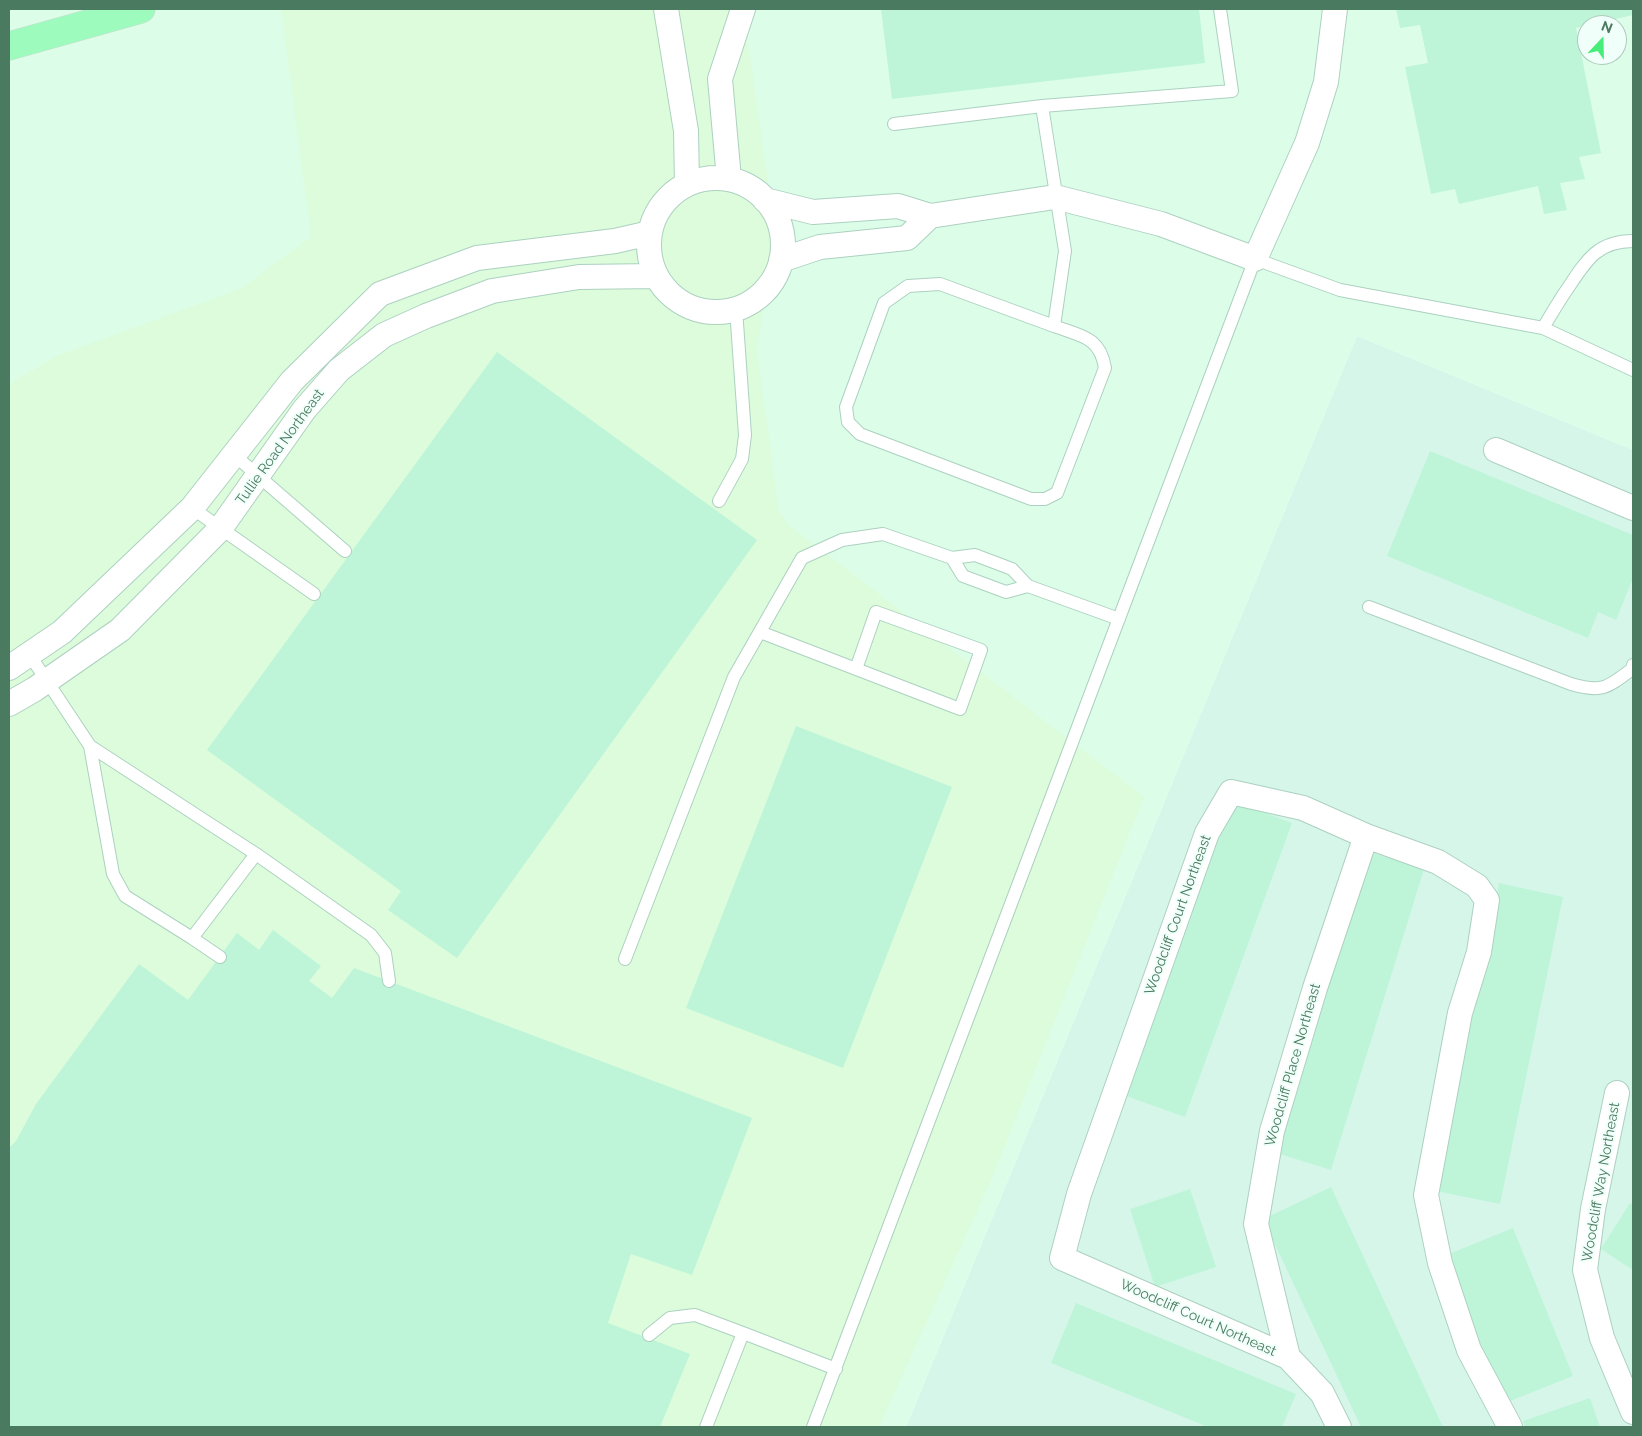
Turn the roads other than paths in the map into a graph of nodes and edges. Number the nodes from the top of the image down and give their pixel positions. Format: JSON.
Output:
{"nodes":[{"id":1,"x":141,"y":9,"type":"edge"},
{"id":2,"x":666,"y":9,"type":"edge"},
{"id":3,"x":743,"y":9,"type":"edge"},
{"id":4,"x":1220,"y":9,"type":"edge"},
{"id":5,"x":1335,"y":9,"type":"edge"},
{"id":6,"x":9,"y":46,"type":"edge"},
{"id":7,"x":1042,"y":106,"type":"junction"},
{"id":8,"x":894,"y":124,"type":"dead end"},
{"id":9,"x":729,"y":179,"type":"junction"},
{"id":10,"x":687,"y":184,"type":"junction"},
{"id":11,"x":1055,"y":197,"type":"junction"},
{"id":12,"x":765,"y":200,"type":"junction"},
{"id":13,"x":930,"y":216,"type":"junction"},
{"id":14,"x":650,"y":233,"type":"junction"},
{"id":15,"x":1633,"y":240,"type":"edge"},
{"id":16,"x":1255,"y":259,"type":"junction"},
{"id":17,"x":781,"y":260,"type":"junction"},
{"id":18,"x":656,"y":276,"type":"junction"},
{"id":19,"x":736,"y":309,"type":"junction"},
{"id":20,"x":1054,"y":326,"type":"junction"},
{"id":21,"x":1543,"y":328,"type":"junction"},
{"id":22,"x":1633,"y":370,"type":"edge"},
{"id":23,"x":1496,"y":450,"type":"dead end"},
{"id":24,"x":233,"y":454,"type":"junction"},
{"id":25,"x":258,"y":476,"type":"junction"},
{"id":26,"x":719,"y":501,"type":"dead end"},
{"id":27,"x":192,"y":508,"type":"junction"},
{"id":28,"x":1633,"y":508,"type":"edge"},
{"id":29,"x":220,"y":529,"type":"junction"},
{"id":30,"x":345,"y":551,"type":"dead end"},
{"id":31,"x":952,"y":558,"type":"junction"},
{"id":32,"x":1028,"y":586,"type":"junction"},
{"id":33,"x":314,"y":594,"type":"dead end"},
{"id":34,"x":1369,"y":607,"type":"dead end"},
{"id":35,"x":1119,"y":619,"type":"junction"},
{"id":36,"x":760,"y":632,"type":"junction"},
{"id":37,"x":29,"y":654,"type":"junction"},
{"id":38,"x":1633,"y":665,"type":"edge"},
{"id":39,"x":9,"y":668,"type":"edge"},
{"id":40,"x":856,"y":669,"type":"junction"},
{"id":41,"x":47,"y":680,"type":"junction"},
{"id":42,"x":9,"y":704,"type":"edge"},
{"id":43,"x":90,"y":746,"type":"junction"},
{"id":44,"x":1366,"y":836,"type":"junction"},
{"id":45,"x":256,"y":854,"type":"junction"},
{"id":46,"x":192,"y":938,"type":"junction"},
{"id":47,"x":220,"y":957,"type":"dead end"},
{"id":48,"x":625,"y":959,"type":"dead end"},
{"id":49,"x":389,"y":981,"type":"dead end"},
{"id":50,"x":1617,"y":1093,"type":"dead end"},
{"id":51,"x":743,"y":1333,"type":"junction"},
{"id":52,"x":649,"y":1335,"type":"dead end"},
{"id":53,"x":1288,"y":1357,"type":"junction"},
{"id":54,"x":836,"y":1369,"type":"junction"},
{"id":55,"x":1633,"y":1412,"type":"edge"},
{"id":56,"x":706,"y":1427,"type":"edge"},
{"id":57,"x":813,"y":1427,"type":"edge"},
{"id":58,"x":1339,"y":1427,"type":"edge"},
{"id":59,"x":1510,"y":1427,"type":"edge"}],
"edges":[{"from":1,"to":6,"type":"highway"},
{"from":2,"to":10,"type":"street"},
{"from":3,"to":9,"type":"street"},
{"from":4,"to":7,"type":"lane"},
{"from":5,"to":16,"type":"street"},
{"from":7,"to":8,"type":"lane"},
{"from":7,"to":11,"type":"lane"},
{"from":9,"to":10,"type":"street"},
{"from":9,"to":12,"type":"street"},
{"from":10,"to":14,"type":"street"},
{"from":11,"to":13,"type":"street"},
{"from":11,"to":16,"type":"street"},
{"from":11,"to":20,"type":"lane"},
{"from":12,"to":13,"type":"street"},
{"from":12,"to":17,"type":"street"},
{"from":13,"to":17,"type":"street"},
{"from":14,"to":18,"type":"street"},
{"from":14,"to":24,"type":"street","name":"Tullie Road Northeast"},
{"from":15,"to":21,"type":"lane"},
{"from":16,"to":21,"type":"lane"},
{"from":16,"to":35,"type":"lane"},
{"from":17,"to":19,"type":"street"},
{"from":18,"to":19,"type":"street"},
{"from":18,"to":25,"type":"street","name":"Tullie Road Northeast"},
{"from":19,"to":26,"type":"lane"},
{"from":20,"to":20,"type":"lane"},
{"from":21,"to":22,"type":"lane"},
{"from":23,"to":28,"type":"street"},
{"from":24,"to":25,"type":"lane"},
{"from":24,"to":27,"type":"street","name":"Tullie Road Northeast"},
{"from":25,"to":29,"type":"street","name":"Tullie Road Northeast"},
{"from":25,"to":30,"type":"lane"},
{"from":27,"to":29,"type":"lane"},
{"from":27,"to":37,"type":"street","name":"Tullie Road Northeast"},
{"from":29,"to":33,"type":"lane"},
{"from":29,"to":41,"type":"street","name":"Tullie Road Northeast"},
{"from":31,"to":32,"type":"lane"},
{"from":31,"to":32,"type":"lane"},
{"from":31,"to":36,"type":"lane"},
{"from":32,"to":35,"type":"lane"},
{"from":34,"to":38,"type":"lane"},
{"from":35,"to":54,"type":"lane"},
{"from":36,"to":40,"type":"lane"},
{"from":36,"to":48,"type":"lane"},
{"from":37,"to":39,"type":"street","name":"Tullie Road Northeast"},
{"from":37,"to":41,"type":"lane"},
{"from":40,"to":40,"type":"lane"},
{"from":41,"to":42,"type":"street","name":"Tullie Road Northeast"},
{"from":41,"to":43,"type":"lane"},
{"from":43,"to":45,"type":"lane"},
{"from":43,"to":46,"type":"lane"},
{"from":44,"to":53,"type":"street","name":"Woodcliff Place Northeast"},
{"from":44,"to":53,"type":"street","name":"Woodcliff Court Northeast"},
{"from":44,"to":59,"type":"street","name":"Woodcliff Court Northeast"},
{"from":45,"to":46,"type":"lane"},
{"from":45,"to":49,"type":"lane"},
{"from":46,"to":47,"type":"lane"},
{"from":50,"to":55,"type":"street","name":"Woodcliff Way Northeast"},
{"from":51,"to":52,"type":"lane"},
{"from":51,"to":54,"type":"lane"},
{"from":51,"to":56,"type":"lane"},
{"from":53,"to":58,"type":"street","name":"Woodcliff Court Northeast"},
{"from":54,"to":57,"type":"lane"}]}
